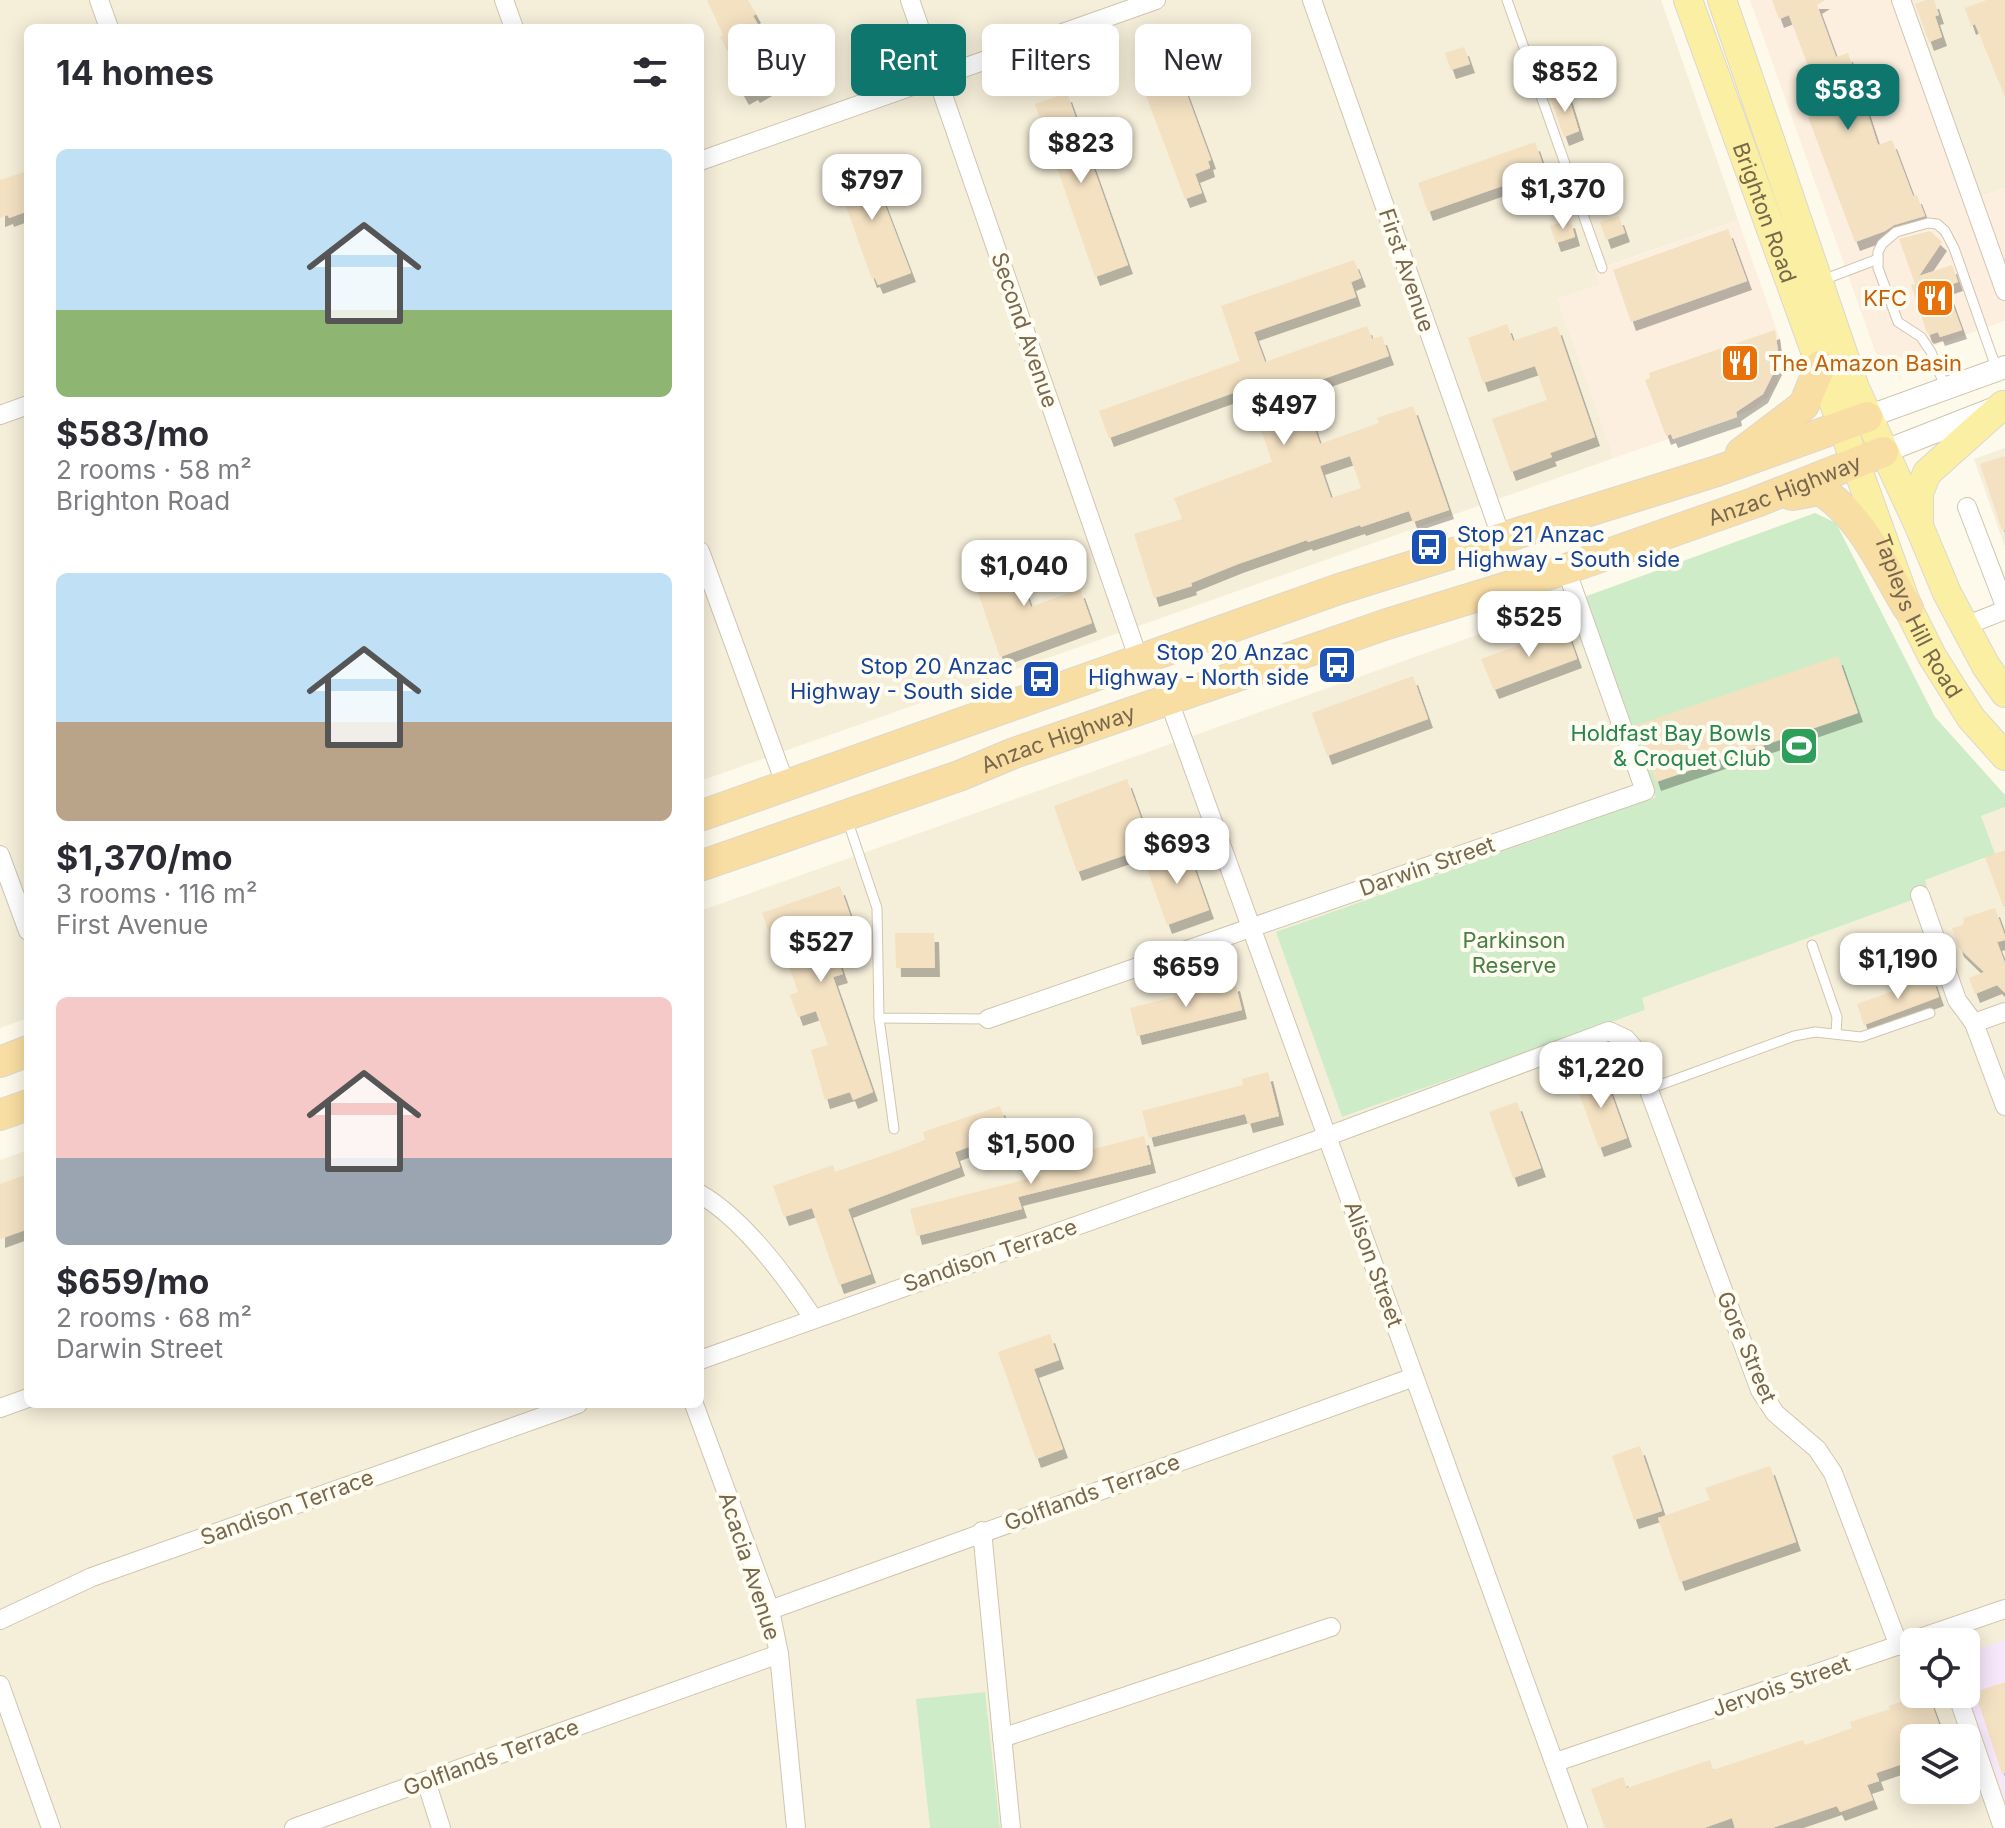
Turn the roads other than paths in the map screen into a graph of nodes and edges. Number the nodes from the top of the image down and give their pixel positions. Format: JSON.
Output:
{"nodes":[{"id":1,"x":99,"y":0,"type":"edge"},
{"id":2,"x":504,"y":0,"type":"edge"},
{"id":3,"x":910,"y":0,"type":"edge"},
{"id":4,"x":1156,"y":0,"type":"edge"},
{"id":5,"x":1312,"y":0,"type":"edge"},
{"id":6,"x":1507,"y":0,"type":"edge"},
{"id":7,"x":1688,"y":0,"type":"edge"},
{"id":8,"x":1722,"y":0,"type":"edge"},
{"id":9,"x":1901,"y":0,"type":"edge"},
{"id":10,"x":108,"y":24,"type":"edge"},
{"id":11,"x":513,"y":24,"type":"edge"},
{"id":12,"x":919,"y":24,"type":"edge"},
{"id":13,"x":966,"y":67,"type":"edge"},
{"id":14,"x":884,"y":96,"type":"edge"},
{"id":15,"x":945,"y":96,"type":"edge"},
{"id":16,"x":704,"y":160,"type":"edge"},
{"id":17,"x":1878,"y":259,"type":"junction"},
{"id":18,"x":1602,"y":268,"type":"dead end"},
{"id":19,"x":1817,"y":282,"type":"junction"},
{"id":20,"x":2005,"y":291,"type":"edge"},
{"id":21,"x":1820,"y":366,"type":"junction"},
{"id":22,"x":2001,"y":368,"type":"edge"},
{"id":23,"x":1946,"y":389,"type":"junction"},
{"id":24,"x":2004,"y":405,"type":"edge"},
{"id":25,"x":24,"y":406,"type":"edge"},
{"id":26,"x":0,"y":415,"type":"edge"},
{"id":27,"x":1854,"y":421,"type":"junction"},
{"id":28,"x":1883,"y":452,"type":"junction"},
{"id":29,"x":1855,"y":463,"type":"junction"},
{"id":30,"x":1717,"y":471,"type":"junction"},
{"id":31,"x":1756,"y":502,"type":"junction"},
{"id":32,"x":1967,"y":507,"type":"dead end"},
{"id":33,"x":1919,"y":526,"type":"junction"},
{"id":34,"x":1502,"y":539,"type":"junction"},
{"id":35,"x":704,"y":562,"type":"edge"},
{"id":36,"x":1566,"y":569,"type":"junction"},
{"id":37,"x":1339,"y":589,"type":"junction"},
{"id":38,"x":1296,"y":605,"type":"junction"},
{"id":39,"x":1908,"y":608,"type":"junction"},
{"id":40,"x":2005,"y":608,"type":"edge"},
{"id":41,"x":1387,"y":624,"type":"junction"},
{"id":42,"x":1965,"y":626,"type":"junction"},
{"id":43,"x":1322,"y":647,"type":"junction"},
{"id":44,"x":1139,"y":660,"type":"junction"},
{"id":45,"x":2005,"y":693,"type":"edge"},
{"id":46,"x":1169,"y":701,"type":"junction"},
{"id":47,"x":978,"y":718,"type":"junction"},
{"id":48,"x":940,"y":731,"type":"junction"},
{"id":49,"x":1014,"y":753,"type":"junction"},
{"id":50,"x":2005,"y":756,"type":"edge"},
{"id":51,"x":959,"y":776,"type":"junction"},
{"id":52,"x":786,"y":786,"type":"junction"},
{"id":53,"x":704,"y":815,"type":"edge"},
{"id":54,"x":846,"y":815,"type":"junction"},
{"id":55,"x":0,"y":855,"type":"edge"},
{"id":56,"x":704,"y":865,"type":"edge"},
{"id":57,"x":1920,"y":895,"type":"dead end"},
{"id":58,"x":24,"y":920,"type":"edge"},
{"id":59,"x":1252,"y":927,"type":"junction"},
{"id":60,"x":1812,"y":945,"type":"dead end"},
{"id":61,"x":2005,"y":1012,"type":"edge"},
{"id":62,"x":1930,"y":1013,"type":"dead end"},
{"id":63,"x":879,"y":1018,"type":"junction"},
{"id":64,"x":988,"y":1019,"type":"joint"},
{"id":65,"x":1974,"y":1023,"type":"junction"},
{"id":66,"x":1617,"y":1033,"type":"joint"},
{"id":67,"x":1836,"y":1033,"type":"junction"},
{"id":68,"x":24,"y":1053,"type":"edge"},
{"id":69,"x":0,"y":1062,"type":"edge"},
{"id":70,"x":1649,"y":1089,"type":"junction"},
{"id":71,"x":24,"y":1106,"type":"edge"},
{"id":72,"x":2005,"y":1106,"type":"edge"},
{"id":73,"x":0,"y":1115,"type":"edge"},
{"id":74,"x":894,"y":1129,"type":"dead end"},
{"id":75,"x":1327,"y":1136,"type":"junction"},
{"id":76,"x":704,"y":1196,"type":"edge"},
{"id":77,"x":813,"y":1318,"type":"junction"},
{"id":78,"x":704,"y":1359,"type":"edge"},
{"id":79,"x":1414,"y":1377,"type":"junction"},
{"id":80,"x":24,"y":1399,"type":"edge"},
{"id":81,"x":0,"y":1408,"type":"edge"},
{"id":82,"x":567,"y":1408,"type":"edge"},
{"id":83,"x":695,"y":1408,"type":"edge"},
{"id":84,"x":982,"y":1531,"type":"junction"},
{"id":85,"x":2005,"y":1609,"type":"edge"},
{"id":86,"x":770,"y":1610,"type":"junction"},
{"id":87,"x":0,"y":1620,"type":"edge"},
{"id":88,"x":1331,"y":1627,"type":"dead end"},
{"id":89,"x":1960,"y":1628,"type":"edge"},
{"id":90,"x":1899,"y":1646,"type":"joint"},
{"id":91,"x":779,"y":1654,"type":"junction"},
{"id":92,"x":0,"y":1685,"type":"edge"},
{"id":93,"x":1962,"y":1708,"type":"edge"},
{"id":94,"x":1002,"y":1738,"type":"junction"},
{"id":95,"x":1556,"y":1762,"type":"junction"},
{"id":96,"x":426,"y":1781,"type":"junction"},
{"id":97,"x":51,"y":1828,"type":"edge"},
{"id":98,"x":294,"y":1828,"type":"edge"},
{"id":99,"x":441,"y":1828,"type":"edge"},
{"id":100,"x":796,"y":1828,"type":"edge"},
{"id":101,"x":1011,"y":1828,"type":"edge"},
{"id":102,"x":1578,"y":1828,"type":"edge"},
{"id":103,"x":2003,"y":1828,"type":"edge"}],
"edges":[{"from":1,"to":10,"type":"street"},
{"from":2,"to":11,"type":"street"},
{"from":3,"to":12,"type":"street","name":"Second Avenue"},
{"from":4,"to":13,"type":"street"},
{"from":5,"to":34,"type":"street","name":"First Avenue"},
{"from":6,"to":18,"type":"lane"},
{"from":7,"to":21,"type":"main road","name":"Brighton Road"},
{"from":8,"to":19,"type":"main road","name":"Brighton Road"},
{"from":9,"to":20,"type":"street"},
{"from":14,"to":16,"type":"street"},
{"from":15,"to":44,"type":"street","name":"Second Avenue"},
{"from":17,"to":19,"type":"lane"},
{"from":17,"to":22,"type":"lane"},
{"from":17,"to":23,"type":"lane"},
{"from":19,"to":27,"type":"main road","name":"Brighton Road"},
{"from":21,"to":27,"type":"main road","name":"Brighton Road"},
{"from":21,"to":30,"type":"highway"},
{"from":22,"to":23,"type":"street","name":"Anzac Highway"},
{"from":23,"to":27,"type":"street","name":"Anzac Highway"},
{"from":24,"to":28,"type":"street","name":"Anzac Highway"},
{"from":24,"to":33,"type":"main road"},
{"from":25,"to":26,"type":"street"},
{"from":27,"to":28,"type":"main road","name":"Tapleys Hill Road"},
{"from":27,"to":29,"type":"main road","name":"Tapleys Hill Road"},
{"from":27,"to":30,"type":"highway","name":"Anzac Highway"},
{"from":28,"to":29,"type":"highway","name":"Anzac Highway"},
{"from":28,"to":33,"type":"main road","name":"Tapleys Hill Road"},
{"from":29,"to":31,"type":"highway","name":"Anzac Highway"},
{"from":29,"to":39,"type":"main road","name":"Tapleys Hill Road"},
{"from":30,"to":34,"type":"highway","name":"Anzac Highway"},
{"from":31,"to":36,"type":"highway","name":"Anzac Highway"},
{"from":31,"to":39,"type":"highway"},
{"from":32,"to":40,"type":"street"},
{"from":33,"to":42,"type":"main road","name":"Tapleys Hill Road"},
{"from":34,"to":37,"type":"highway","name":"Anzac Highway"},
{"from":35,"to":52,"type":"street"},
{"from":36,"to":41,"type":"highway","name":"Anzac Highway"},
{"from":36,"to":59,"type":"street","name":"Darwin Street"},
{"from":37,"to":38,"type":"highway","name":"Anzac Highway"},
{"from":37,"to":41,"type":"highway"},
{"from":38,"to":43,"type":"highway"},
{"from":38,"to":44,"type":"highway","name":"Anzac Highway"},
{"from":39,"to":50,"type":"main road","name":"Tapleys Hill Road"},
{"from":40,"to":42,"type":"street"},
{"from":41,"to":43,"type":"highway","name":"Anzac Highway"},
{"from":42,"to":45,"type":"main road","name":"Tapleys Hill Road"},
{"from":43,"to":46,"type":"highway","name":"Anzac Highway"},
{"from":44,"to":47,"type":"highway","name":"Anzac Highway"},
{"from":46,"to":49,"type":"highway","name":"Anzac Highway"},
{"from":46,"to":59,"type":"street","name":"Alison Street"},
{"from":47,"to":48,"type":"highway","name":"Anzac Highway"},
{"from":47,"to":49,"type":"highway"},
{"from":48,"to":51,"type":"highway"},
{"from":48,"to":52,"type":"highway","name":"Anzac Highway"},
{"from":49,"to":51,"type":"highway","name":"Anzac Highway"},
{"from":51,"to":54,"type":"highway","name":"Anzac Highway"},
{"from":52,"to":53,"type":"highway","name":"Anzac Highway"},
{"from":54,"to":56,"type":"highway","name":"Anzac Highway"},
{"from":54,"to":63,"type":"lane"},
{"from":55,"to":58,"type":"street"},
{"from":57,"to":65,"type":"street"},
{"from":59,"to":64,"type":"street","name":"Darwin Street"},
{"from":59,"to":75,"type":"street","name":"Alison Street"},
{"from":60,"to":67,"type":"lane"},
{"from":61,"to":65,"type":"street"},
{"from":62,"to":67,"type":"lane"},
{"from":63,"to":64,"type":"lane"},
{"from":63,"to":74,"type":"lane"},
{"from":65,"to":72,"type":"street"},
{"from":66,"to":70,"type":"street","name":"Gore Street"},
{"from":66,"to":75,"type":"street","name":"Sandison Terrace"},
{"from":67,"to":70,"type":"lane"},
{"from":68,"to":69,"type":"highway"},
{"from":70,"to":90,"type":"street","name":"Gore Street"},
{"from":71,"to":73,"type":"highway"},
{"from":75,"to":77,"type":"street","name":"Sandison Terrace"},
{"from":75,"to":79,"type":"street","name":"Alison Street"},
{"from":76,"to":77,"type":"street"},
{"from":77,"to":78,"type":"street","name":"Sandison Terrace"},
{"from":79,"to":84,"type":"street","name":"Golflands Terrace"},
{"from":79,"to":95,"type":"street","name":"Alison Street"},
{"from":80,"to":81,"type":"street"},
{"from":82,"to":87,"type":"street","name":"Sandison Terrace"},
{"from":83,"to":86,"type":"street","name":"Acacia Avenue"},
{"from":84,"to":86,"type":"street","name":"Golflands Terrace"},
{"from":84,"to":94,"type":"street"},
{"from":85,"to":89,"type":"street","name":"Jervois Street"},
{"from":86,"to":91,"type":"street","name":"Acacia Avenue"},
{"from":88,"to":94,"type":"street"},
{"from":90,"to":95,"type":"street","name":"Jervois Street"},
{"from":91,"to":96,"type":"street","name":"Golflands Terrace"},
{"from":91,"to":100,"type":"street","name":"Acacia Avenue"},
{"from":92,"to":97,"type":"street"},
{"from":93,"to":103,"type":"street"},
{"from":94,"to":101,"type":"street"},
{"from":95,"to":102,"type":"street","name":"Alison Street"},
{"from":96,"to":98,"type":"street","name":"Golflands Terrace"},
{"from":96,"to":99,"type":"street"}]}
